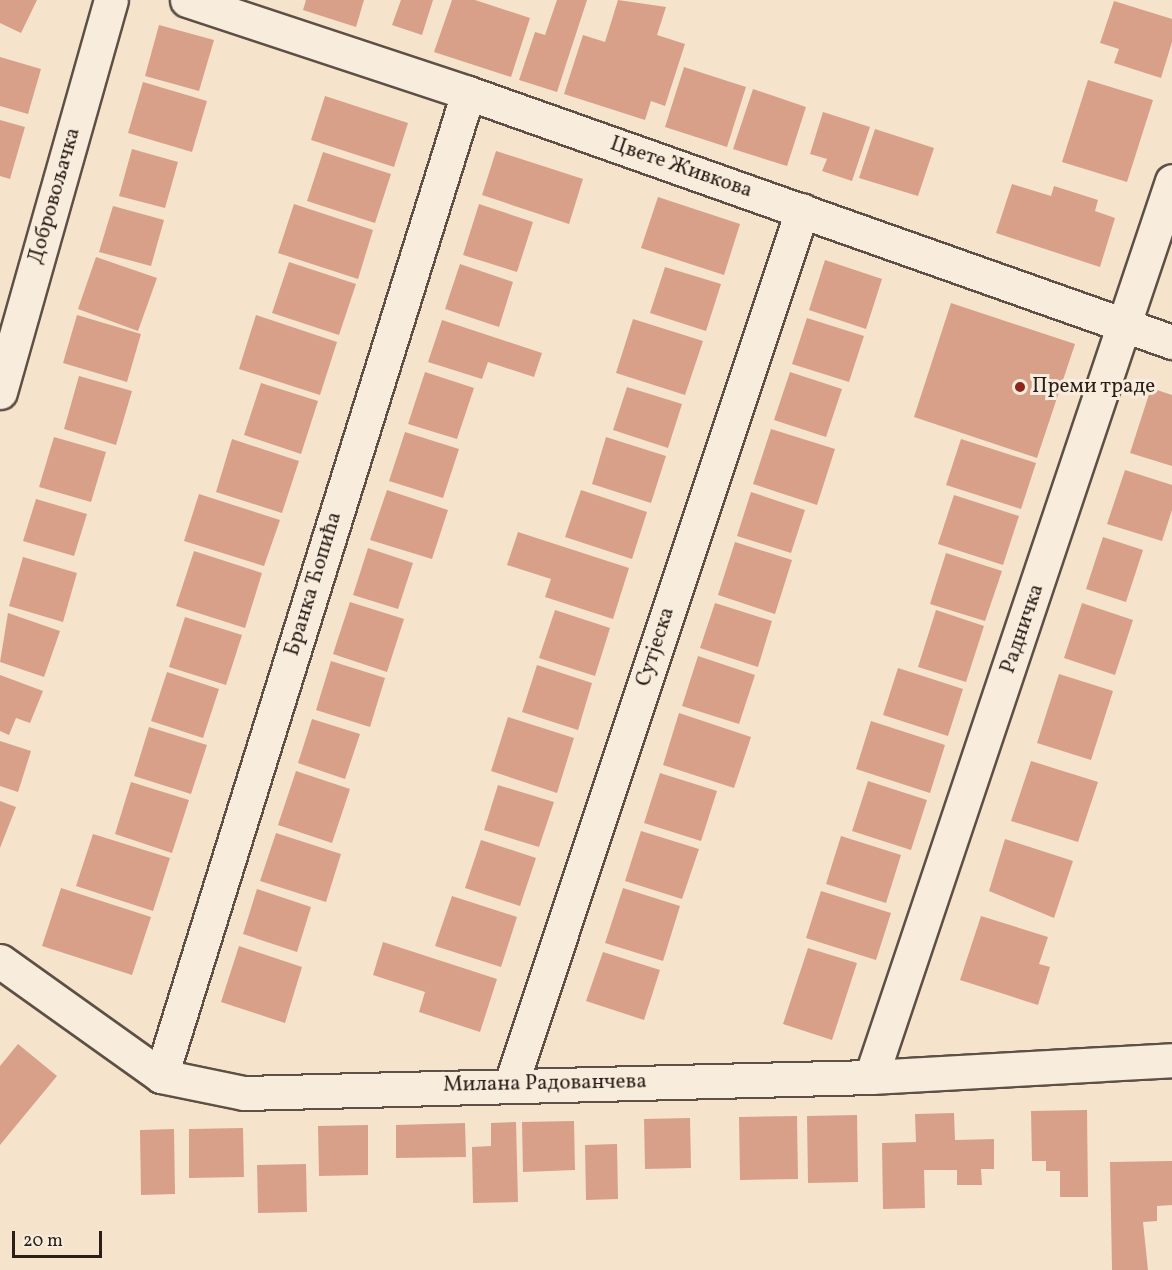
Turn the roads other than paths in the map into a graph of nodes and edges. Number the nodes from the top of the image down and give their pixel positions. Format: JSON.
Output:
{"nodes":[{"id":1,"x":111,"y":0,"type":"edge"},
{"id":2,"x":187,"y":0,"type":"edge"},
{"id":3,"x":468,"y":93,"type":"junction"},
{"id":4,"x":1172,"y":181,"type":"edge"},
{"id":5,"x":802,"y":210,"type":"junction"},
{"id":6,"x":1125,"y":327,"type":"junction"},
{"id":7,"x":1172,"y":342,"type":"edge"},
{"id":8,"x":0,"y":392,"type":"edge"},
{"id":9,"x":0,"y":961,"type":"edge"},
{"id":10,"x":1172,"y":1060,"type":"edge"},
{"id":11,"x":160,"y":1076,"type":"junction"},
{"id":12,"x":871,"y":1077,"type":"junction"},
{"id":13,"x":511,"y":1084,"type":"junction"}],
"edges":[{"from":1,"to":8,"type":"street","name":"Добровољачка"},
{"from":2,"to":3,"type":"street","name":"Цвете Живкова"},
{"from":3,"to":5,"type":"street","name":"Цвете Живкова"},
{"from":3,"to":11,"type":"street","name":"Бранка Ћопића"},
{"from":4,"to":6,"type":"street","name":"Радничка"},
{"from":5,"to":6,"type":"street","name":"Цвете Живкова"},
{"from":5,"to":13,"type":"street","name":"Сутјеска"},
{"from":6,"to":7,"type":"street","name":"Цвете Живкова"},
{"from":6,"to":12,"type":"street","name":"Радничка"},
{"from":9,"to":11,"type":"street","name":"Милана Радованчева"},
{"from":10,"to":12,"type":"street","name":"Милана Радованчева"},
{"from":11,"to":13,"type":"street","name":"Милана Радованчева"},
{"from":12,"to":13,"type":"street","name":"Милана Радованчева"}]}
